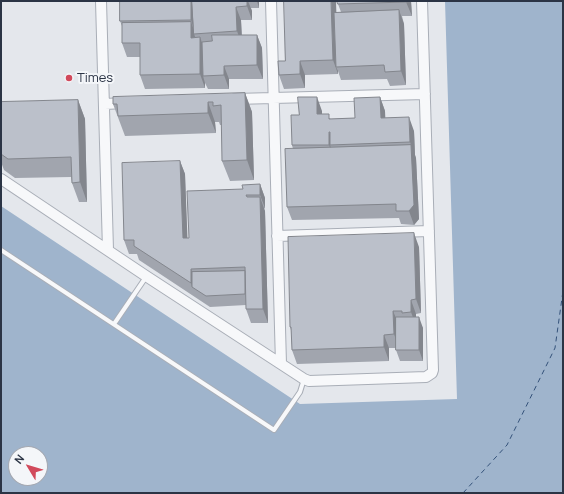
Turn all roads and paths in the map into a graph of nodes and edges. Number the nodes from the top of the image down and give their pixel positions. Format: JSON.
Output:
{"nodes":[{"id":1,"x":102,"y":1,"type":"edge"},
{"id":2,"x":271,"y":1,"type":"edge"},
{"id":3,"x":422,"y":1,"type":"edge"},
{"id":4,"x":425,"y":94,"type":"junction"},
{"id":5,"x":273,"y":98,"type":"junction"},
{"id":6,"x":227,"y":100,"type":"edge"},
{"id":7,"x":135,"y":103,"type":"edge"},
{"id":8,"x":105,"y":104,"type":"junction"},
{"id":9,"x":1,"y":179,"type":"edge"},
{"id":10,"x":429,"y":231,"type":"junction"},
{"id":11,"x":277,"y":236,"type":"junction"},
{"id":12,"x":1,"y":250,"type":"edge"},
{"id":13,"x":108,"y":250,"type":"junction"},
{"id":14,"x":146,"y":276,"type":"junction"},
{"id":15,"x":114,"y":324,"type":"junction"},
{"id":16,"x":281,"y":364,"type":"junction"},
{"id":17,"x":304,"y":379,"type":"junction"}],
"edges":[{"from":1,"to":8,"type":"street"},
{"from":2,"to":5,"type":"street"},
{"from":3,"to":4,"type":"street"},
{"from":4,"to":5,"type":"street"},
{"from":4,"to":10,"type":"street"},
{"from":5,"to":6,"type":"street"},
{"from":5,"to":11,"type":"street"},
{"from":7,"to":8,"type":"street"},
{"from":8,"to":13,"type":"street"},
{"from":9,"to":13,"type":"street"},
{"from":10,"to":11,"type":"street"},
{"from":10,"to":17,"type":"street"},
{"from":11,"to":16,"type":"street"},
{"from":12,"to":15,"type":"lane"},
{"from":13,"to":14,"type":"street"},
{"from":14,"to":15,"type":"lane"},
{"from":14,"to":16,"type":"street"},
{"from":15,"to":17,"type":"lane"},
{"from":16,"to":17,"type":"street"}]}
